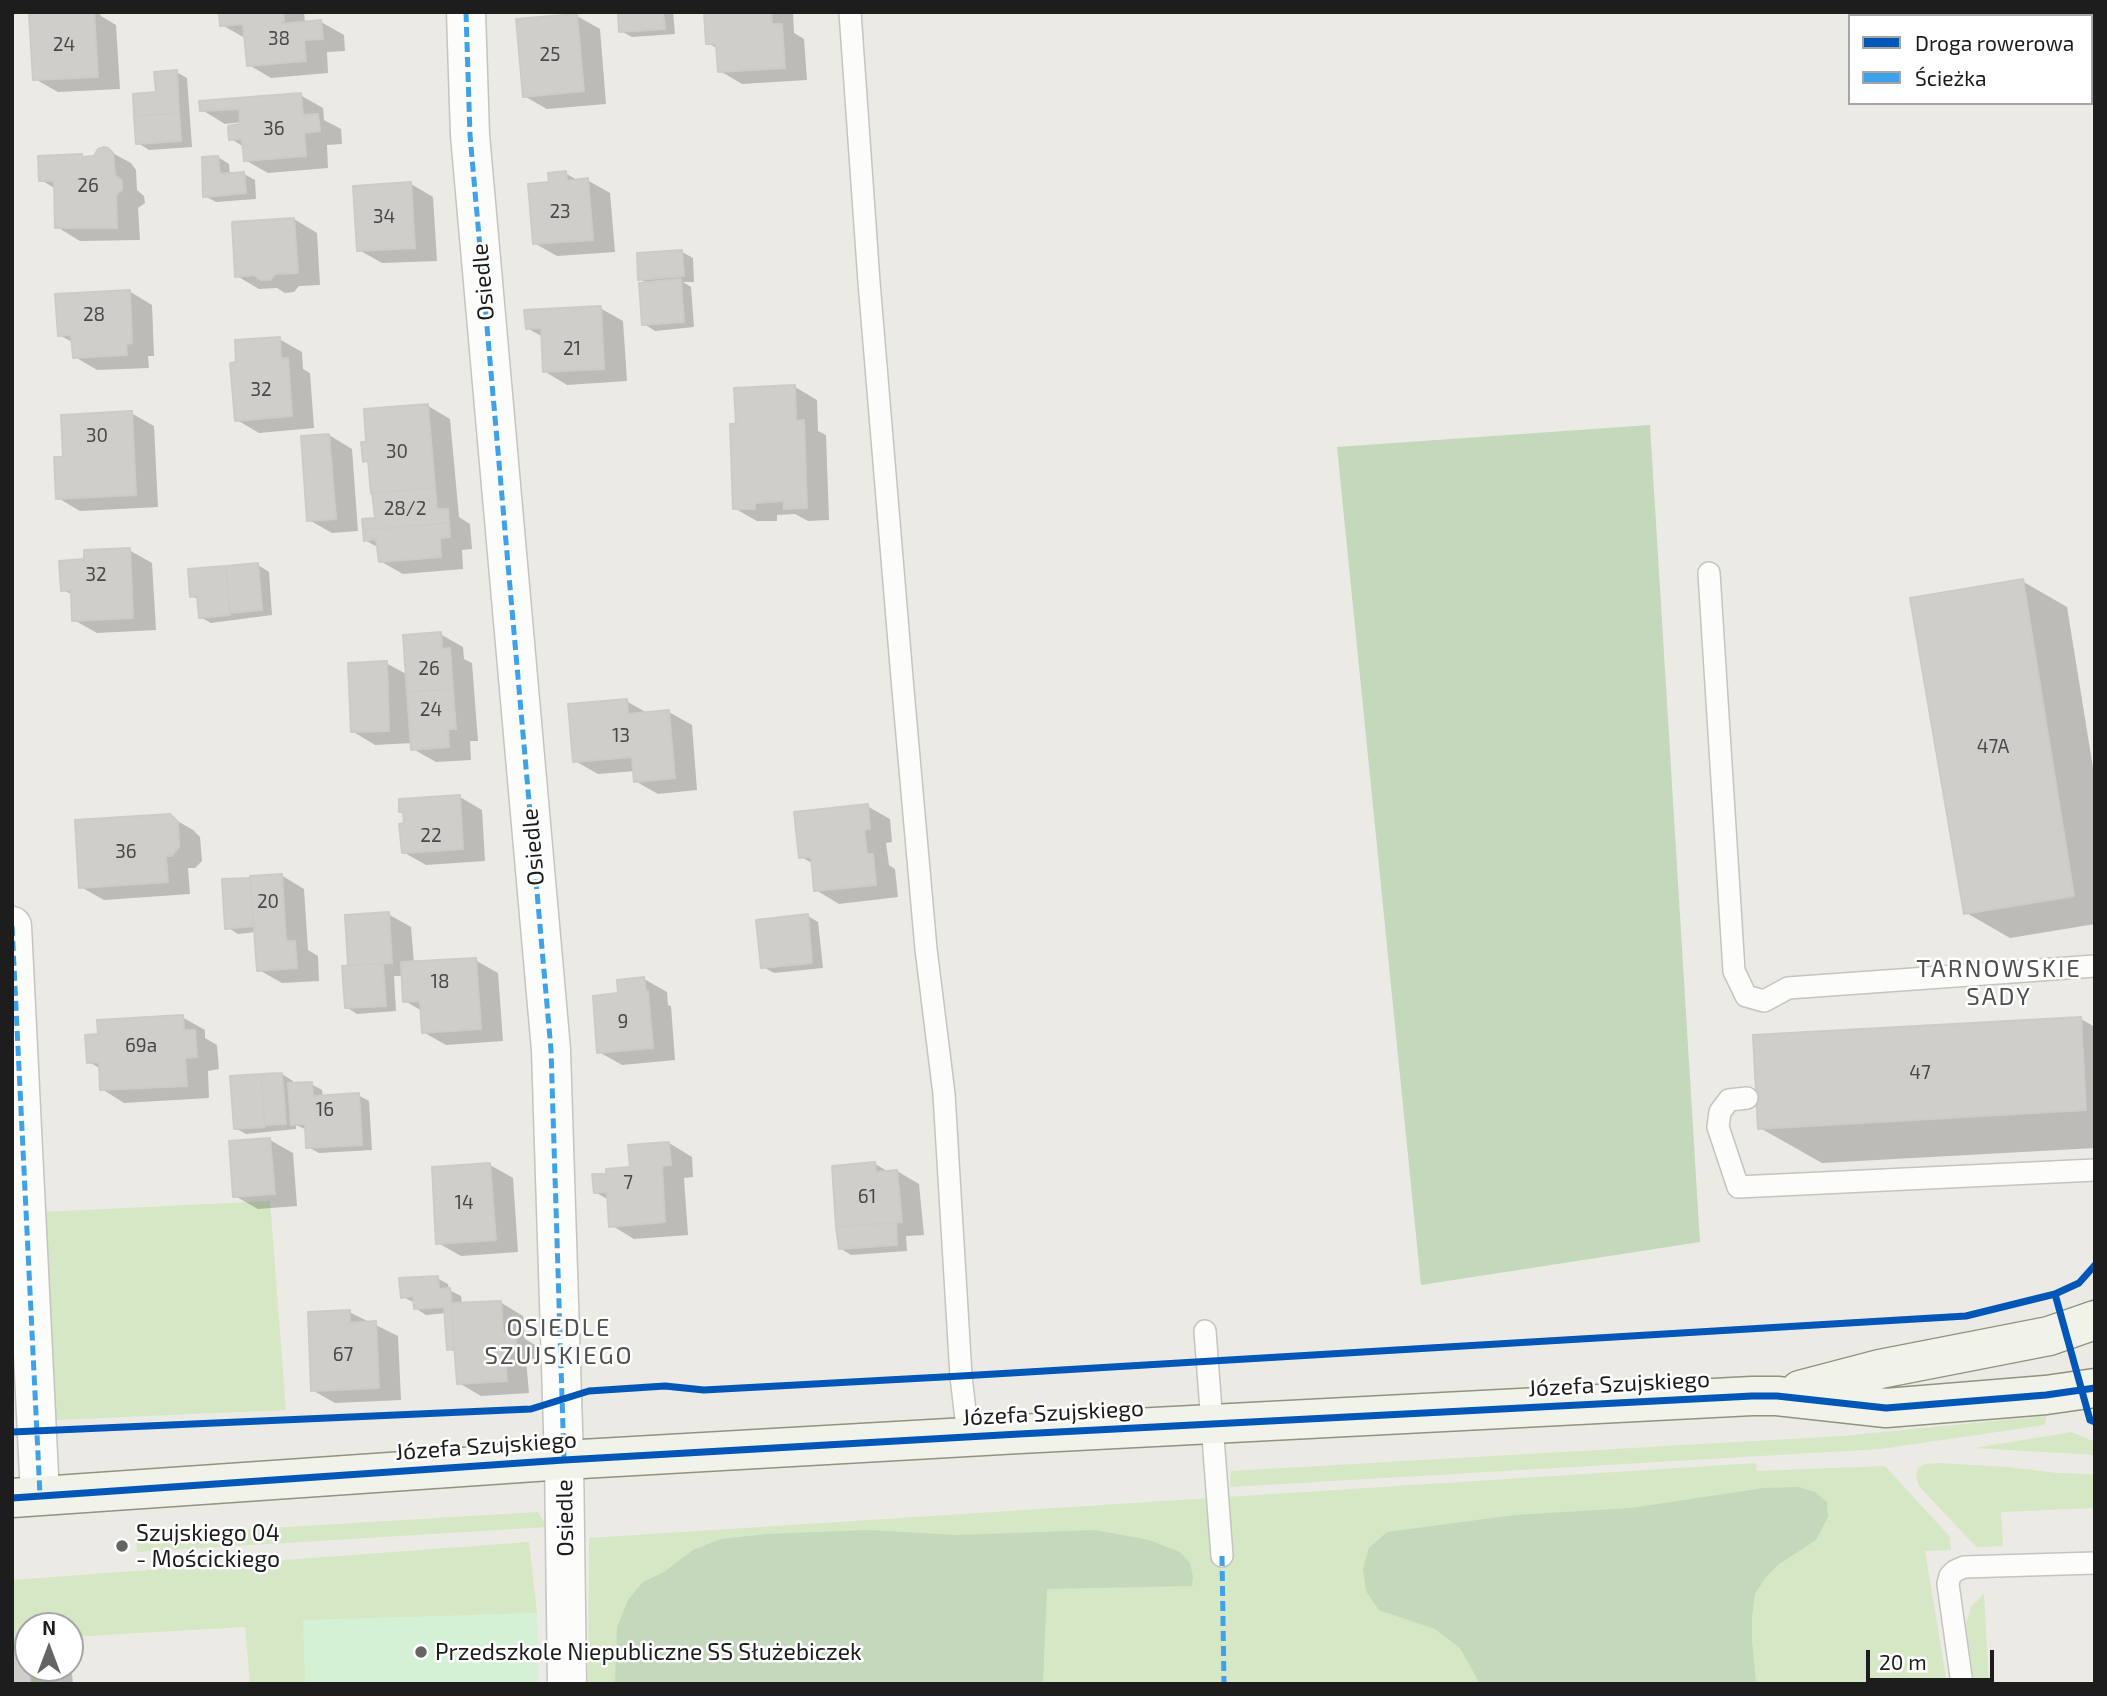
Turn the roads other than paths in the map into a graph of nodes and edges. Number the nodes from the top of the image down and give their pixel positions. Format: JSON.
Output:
{"nodes":[{"id":1,"x":466,"y":12,"type":"edge"},
{"id":2,"x":850,"y":12,"type":"edge"},
{"id":3,"x":1709,"y":573,"type":"dead end"},
{"id":4,"x":12,"y":926,"type":"edge"},
{"id":5,"x":2095,"y":966,"type":"edge"},
{"id":6,"x":1747,"y":1098,"type":"dead end"},
{"id":7,"x":2095,"y":1170,"type":"edge"},
{"id":8,"x":2095,"y":1320,"type":"edge"},
{"id":9,"x":1205,"y":1331,"type":"dead end"},
{"id":10,"x":2095,"y":1388,"type":"edge"},
{"id":11,"x":1777,"y":1395,"type":"junction"},
{"id":12,"x":1213,"y":1425,"type":"junction"},
{"id":13,"x":968,"y":1437,"type":"junction"},
{"id":14,"x":564,"y":1460,"type":"junction"},
{"id":15,"x":26,"y":1496,"type":"edge"},
{"id":16,"x":1222,"y":1556,"type":"dead end"},
{"id":17,"x":2095,"y":1563,"type":"edge"},
{"id":18,"x":567,"y":1684,"type":"edge"},
{"id":19,"x":1962,"y":1684,"type":"edge"}],
"edges":[{"from":1,"to":14,"type":"street","name":"Osiedle"},
{"from":2,"to":13,"type":"lane"},
{"from":3,"to":5,"type":"lane"},
{"from":4,"to":15,"type":"street"},
{"from":6,"to":7,"type":"lane"},
{"from":8,"to":11,"type":"street","name":"Józefa Szujskiego"},
{"from":9,"to":12,"type":"lane"},
{"from":10,"to":11,"type":"street","name":"Józefa Szujskiego"},
{"from":11,"to":12,"type":"street","name":"Józefa Szujskiego"},
{"from":12,"to":13,"type":"street","name":"Józefa Szujskiego"},
{"from":12,"to":16,"type":"lane"},
{"from":13,"to":14,"type":"street","name":"Józefa Szujskiego"},
{"from":14,"to":15,"type":"street","name":"Józefa Szujskiego"},
{"from":14,"to":18,"type":"street","name":"Osiedle"},
{"from":17,"to":19,"type":"lane"}]}
